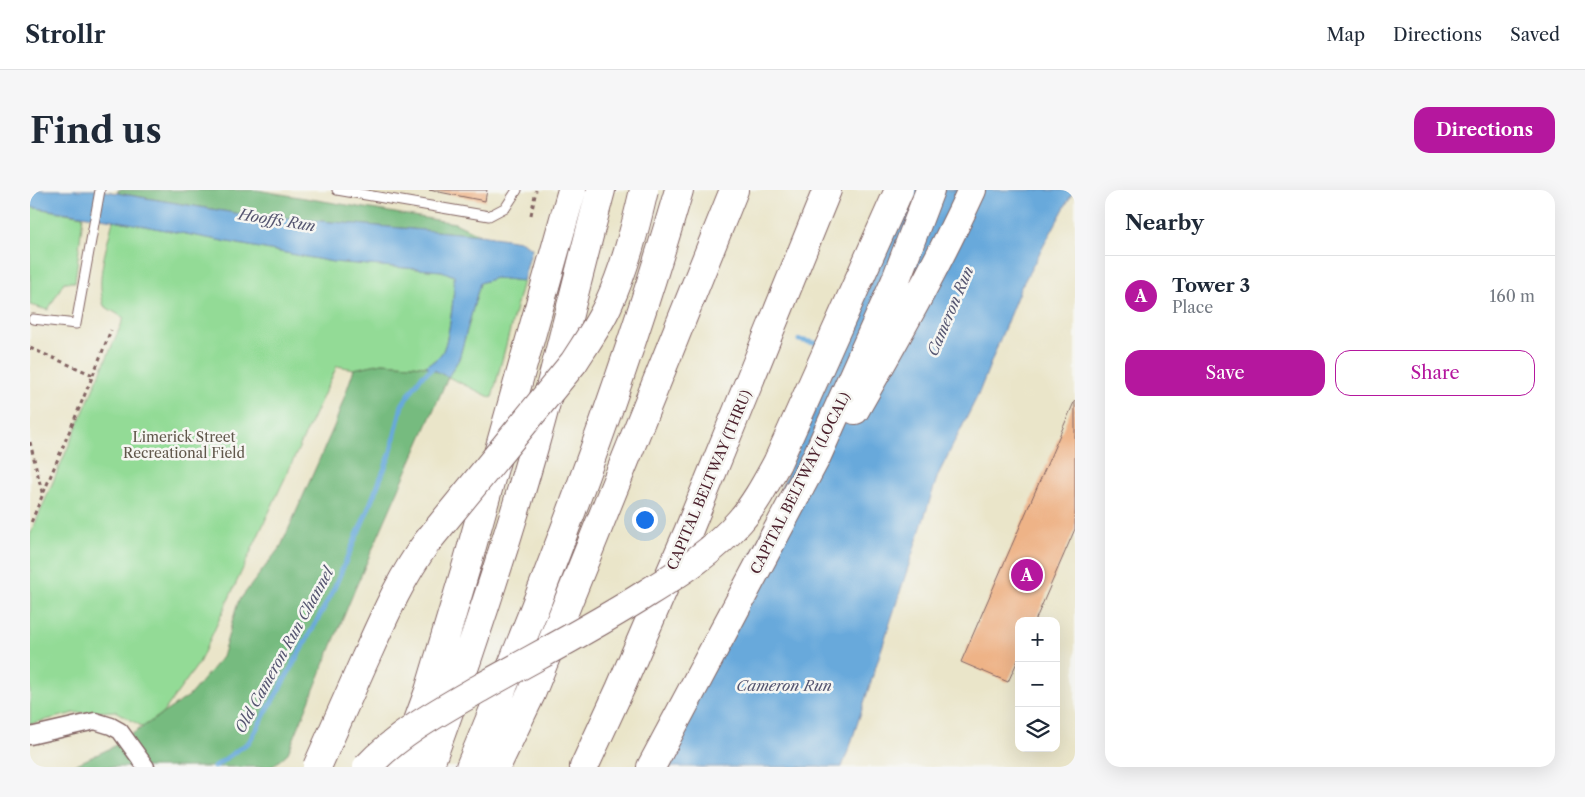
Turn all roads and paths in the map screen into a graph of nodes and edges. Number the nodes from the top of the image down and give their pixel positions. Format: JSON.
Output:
{"nodes":[{"id":1,"x":100,"y":190,"type":"edge"},
{"id":2,"x":336,"y":190,"type":"edge"},
{"id":3,"x":518,"y":190,"type":"edge"},
{"id":4,"x":536,"y":190,"type":"edge"},
{"id":5,"x":564,"y":190,"type":"edge"},
{"id":6,"x":572,"y":190,"type":"edge"},
{"id":7,"x":601,"y":190,"type":"edge"},
{"id":8,"x":644,"y":190,"type":"edge"},
{"id":9,"x":679,"y":190,"type":"edge"},
{"id":10,"x":734,"y":190,"type":"edge"},
{"id":11,"x":827,"y":190,"type":"edge"},
{"id":12,"x":899,"y":190,"type":"edge"},
{"id":13,"x":930,"y":190,"type":"edge"},
{"id":14,"x":972,"y":190,"type":"edge"},
{"id":15,"x":531,"y":215,"type":"dead end"},
{"id":16,"x":563,"y":225,"type":"junction"},
{"id":17,"x":34,"y":320,"type":"dead end"},
{"id":18,"x":111,"y":330,"type":"dead end"},
{"id":19,"x":30,"y":348,"type":"edge"},
{"id":20,"x":93,"y":374,"type":"junction"},
{"id":21,"x":30,"y":442,"type":"edge"},
{"id":22,"x":816,"y":458,"type":"junction"},
{"id":23,"x":43,"y":497,"type":"junction"},
{"id":24,"x":30,"y":525,"type":"edge"},
{"id":25,"x":30,"y":736,"type":"edge"},
{"id":26,"x":146,"y":767,"type":"edge"},
{"id":27,"x":317,"y":767,"type":"edge"},
{"id":28,"x":367,"y":767,"type":"edge"},
{"id":29,"x":401,"y":767,"type":"edge"},
{"id":30,"x":430,"y":767,"type":"edge"},
{"id":31,"x":470,"y":767,"type":"edge"},
{"id":32,"x":496,"y":767,"type":"edge"},
{"id":33,"x":584,"y":767,"type":"edge"},
{"id":34,"x":651,"y":767,"type":"edge"}],
"edges":[{"from":1,"to":17,"type":"lane"},
{"from":2,"to":3,"type":"lane"},
{"from":4,"to":15,"type":"path"},
{"from":5,"to":16,"type":"highway"},
{"from":6,"to":16,"type":"highway"},
{"from":7,"to":30,"type":"highway"},
{"from":8,"to":27,"type":"highway","bridge":true},
{"from":9,"to":31,"type":"highway"},
{"from":10,"to":32,"type":"highway"},
{"from":11,"to":33,"type":"highway","name":"CAPITAL BELTWAY (THRU)"},
{"from":12,"to":28,"type":"highway","bridge":true},
{"from":13,"to":22,"type":"highway","name":"CAPITAL BELTWAY (LOCAL)"},
{"from":14,"to":22,"type":"highway"},
{"from":16,"to":29,"type":"highway"},
{"from":18,"to":20,"type":"path"},
{"from":19,"to":20,"type":"path"},
{"from":20,"to":23,"type":"path"},
{"from":21,"to":23,"type":"path"},
{"from":22,"to":34,"type":"highway","name":"CAPITAL BELTWAY (LOCAL)"},
{"from":23,"to":24,"type":"path"},
{"from":25,"to":26,"type":"street"}]}
